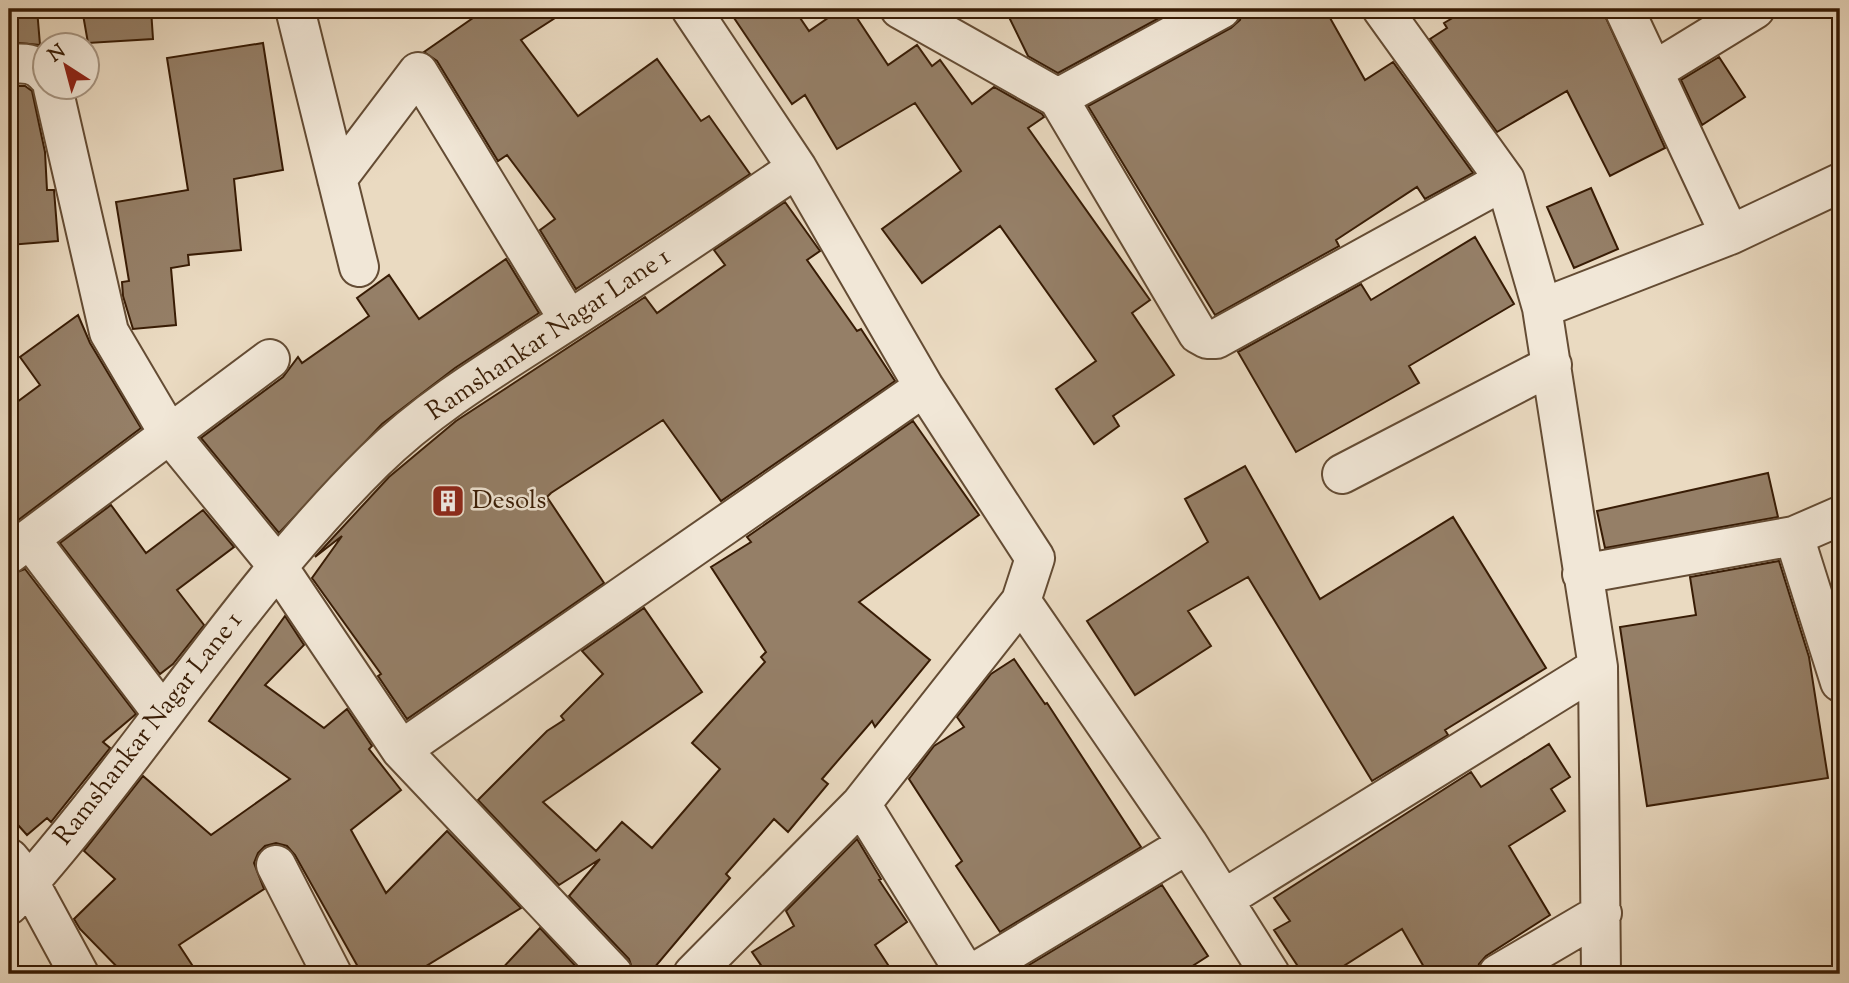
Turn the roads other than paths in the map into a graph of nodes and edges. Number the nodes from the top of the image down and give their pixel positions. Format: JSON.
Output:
{"nodes":[{"id":1,"x":295,"y":9,"type":"edge"},
{"id":2,"x":691,"y":9,"type":"edge"},
{"id":3,"x":901,"y":9,"type":"edge"},
{"id":4,"x":1221,"y":9,"type":"edge"},
{"id":5,"x":1382,"y":9,"type":"edge"},
{"id":6,"x":1624,"y":9,"type":"edge"},
{"id":7,"x":1755,"y":9,"type":"edge"},
{"id":8,"x":9,"y":64,"type":"edge"},
{"id":9,"x":32,"y":65,"type":"edge"},
{"id":10,"x":1654,"y":71,"type":"junction"},
{"id":11,"x":1058,"y":98,"type":"junction"},
{"id":12,"x":56,"y":102,"type":"edge"},
{"id":13,"x":797,"y":168,"type":"junction"},
{"id":14,"x":337,"y":179,"type":"junction"},
{"id":15,"x":1505,"y":180,"type":"junction"},
{"id":16,"x":1840,"y":183,"type":"edge"},
{"id":17,"x":1730,"y":234,"type":"junction"},
{"id":18,"x":359,"y":267,"type":"dead end"},
{"id":19,"x":1542,"y":308,"type":"junction"},
{"id":20,"x":569,"y":320,"type":"junction"},
{"id":21,"x":271,"y":359,"type":"dead end"},
{"id":22,"x":1552,"y":365,"type":"junction"},
{"id":23,"x":924,"y":387,"type":"junction"},
{"id":24,"x":168,"y":432,"type":"junction"},
{"id":25,"x":1342,"y":474,"type":"dead end"},
{"id":26,"x":1840,"y":516,"type":"edge"},
{"id":27,"x":1794,"y":536,"type":"junction"},
{"id":28,"x":19,"y":547,"type":"edge"},
{"id":29,"x":276,"y":565,"type":"junction"},
{"id":30,"x":1582,"y":574,"type":"junction"},
{"id":31,"x":1021,"y":601,"type":"junction"},
{"id":32,"x":1598,"y":667,"type":"junction"},
{"id":33,"x":1840,"y":682,"type":"edge"},
{"id":34,"x":163,"y":714,"type":"junction"},
{"id":35,"x":401,"y":750,"type":"junction"},
{"id":36,"x":861,"y":804,"type":"junction"},
{"id":37,"x":1188,"y":844,"type":"junction"},
{"id":38,"x":276,"y":865,"type":"dead end"},
{"id":39,"x":16,"y":881,"type":"edge"},
{"id":40,"x":1224,"y":899,"type":"junction"},
{"id":41,"x":1602,"y":913,"type":"junction"},
{"id":42,"x":79,"y":974,"type":"edge"},
{"id":43,"x":332,"y":974,"type":"edge"},
{"id":44,"x":613,"y":974,"type":"edge"},
{"id":45,"x":693,"y":974,"type":"edge"},
{"id":46,"x":966,"y":974,"type":"edge"},
{"id":47,"x":972,"y":974,"type":"edge"},
{"id":48,"x":1270,"y":974,"type":"edge"},
{"id":49,"x":1498,"y":974,"type":"edge"},
{"id":50,"x":1601,"y":974,"type":"edge"}],
"edges":[{"from":1,"to":14,"type":"street"},
{"from":2,"to":13,"type":"street"},
{"from":3,"to":11,"type":"street"},
{"from":4,"to":11,"type":"street"},
{"from":5,"to":15,"type":"street"},
{"from":6,"to":10,"type":"street"},
{"from":7,"to":10,"type":"street"},
{"from":8,"to":9,"type":"street"},
{"from":10,"to":17,"type":"street"},
{"from":11,"to":15,"type":"street"},
{"from":12,"to":24,"type":"street"},
{"from":13,"to":20,"type":"street","name":"Ramshankar Nagar Lane 1"},
{"from":13,"to":23,"type":"street"},
{"from":14,"to":18,"type":"street"},
{"from":14,"to":20,"type":"street"},
{"from":15,"to":19,"type":"street"},
{"from":16,"to":17,"type":"street"},
{"from":17,"to":19,"type":"street"},
{"from":19,"to":22,"type":"street"},
{"from":20,"to":29,"type":"street","name":"Ramshankar Nagar Lane 1"},
{"from":21,"to":24,"type":"street"},
{"from":22,"to":25,"type":"street"},
{"from":22,"to":30,"type":"street"},
{"from":23,"to":31,"type":"street"},
{"from":23,"to":35,"type":"street"},
{"from":24,"to":28,"type":"street"},
{"from":24,"to":29,"type":"street"},
{"from":26,"to":27,"type":"street"},
{"from":27,"to":30,"type":"street"},
{"from":27,"to":33,"type":"street"},
{"from":28,"to":34,"type":"street"},
{"from":29,"to":34,"type":"street","name":"Ramshankar Nagar Lane 1"},
{"from":29,"to":35,"type":"street"},
{"from":30,"to":32,"type":"street"},
{"from":31,"to":36,"type":"street"},
{"from":31,"to":37,"type":"street"},
{"from":32,"to":40,"type":"street"},
{"from":32,"to":41,"type":"street"},
{"from":34,"to":39,"type":"street","name":"Ramshankar Nagar Lane 1"},
{"from":35,"to":44,"type":"street"},
{"from":36,"to":45,"type":"street"},
{"from":36,"to":46,"type":"street"},
{"from":37,"to":40,"type":"street"},
{"from":37,"to":47,"type":"street"},
{"from":38,"to":43,"type":"street"},
{"from":39,"to":42,"type":"street"},
{"from":40,"to":48,"type":"street"},
{"from":41,"to":49,"type":"street"},
{"from":41,"to":50,"type":"street"}]}
